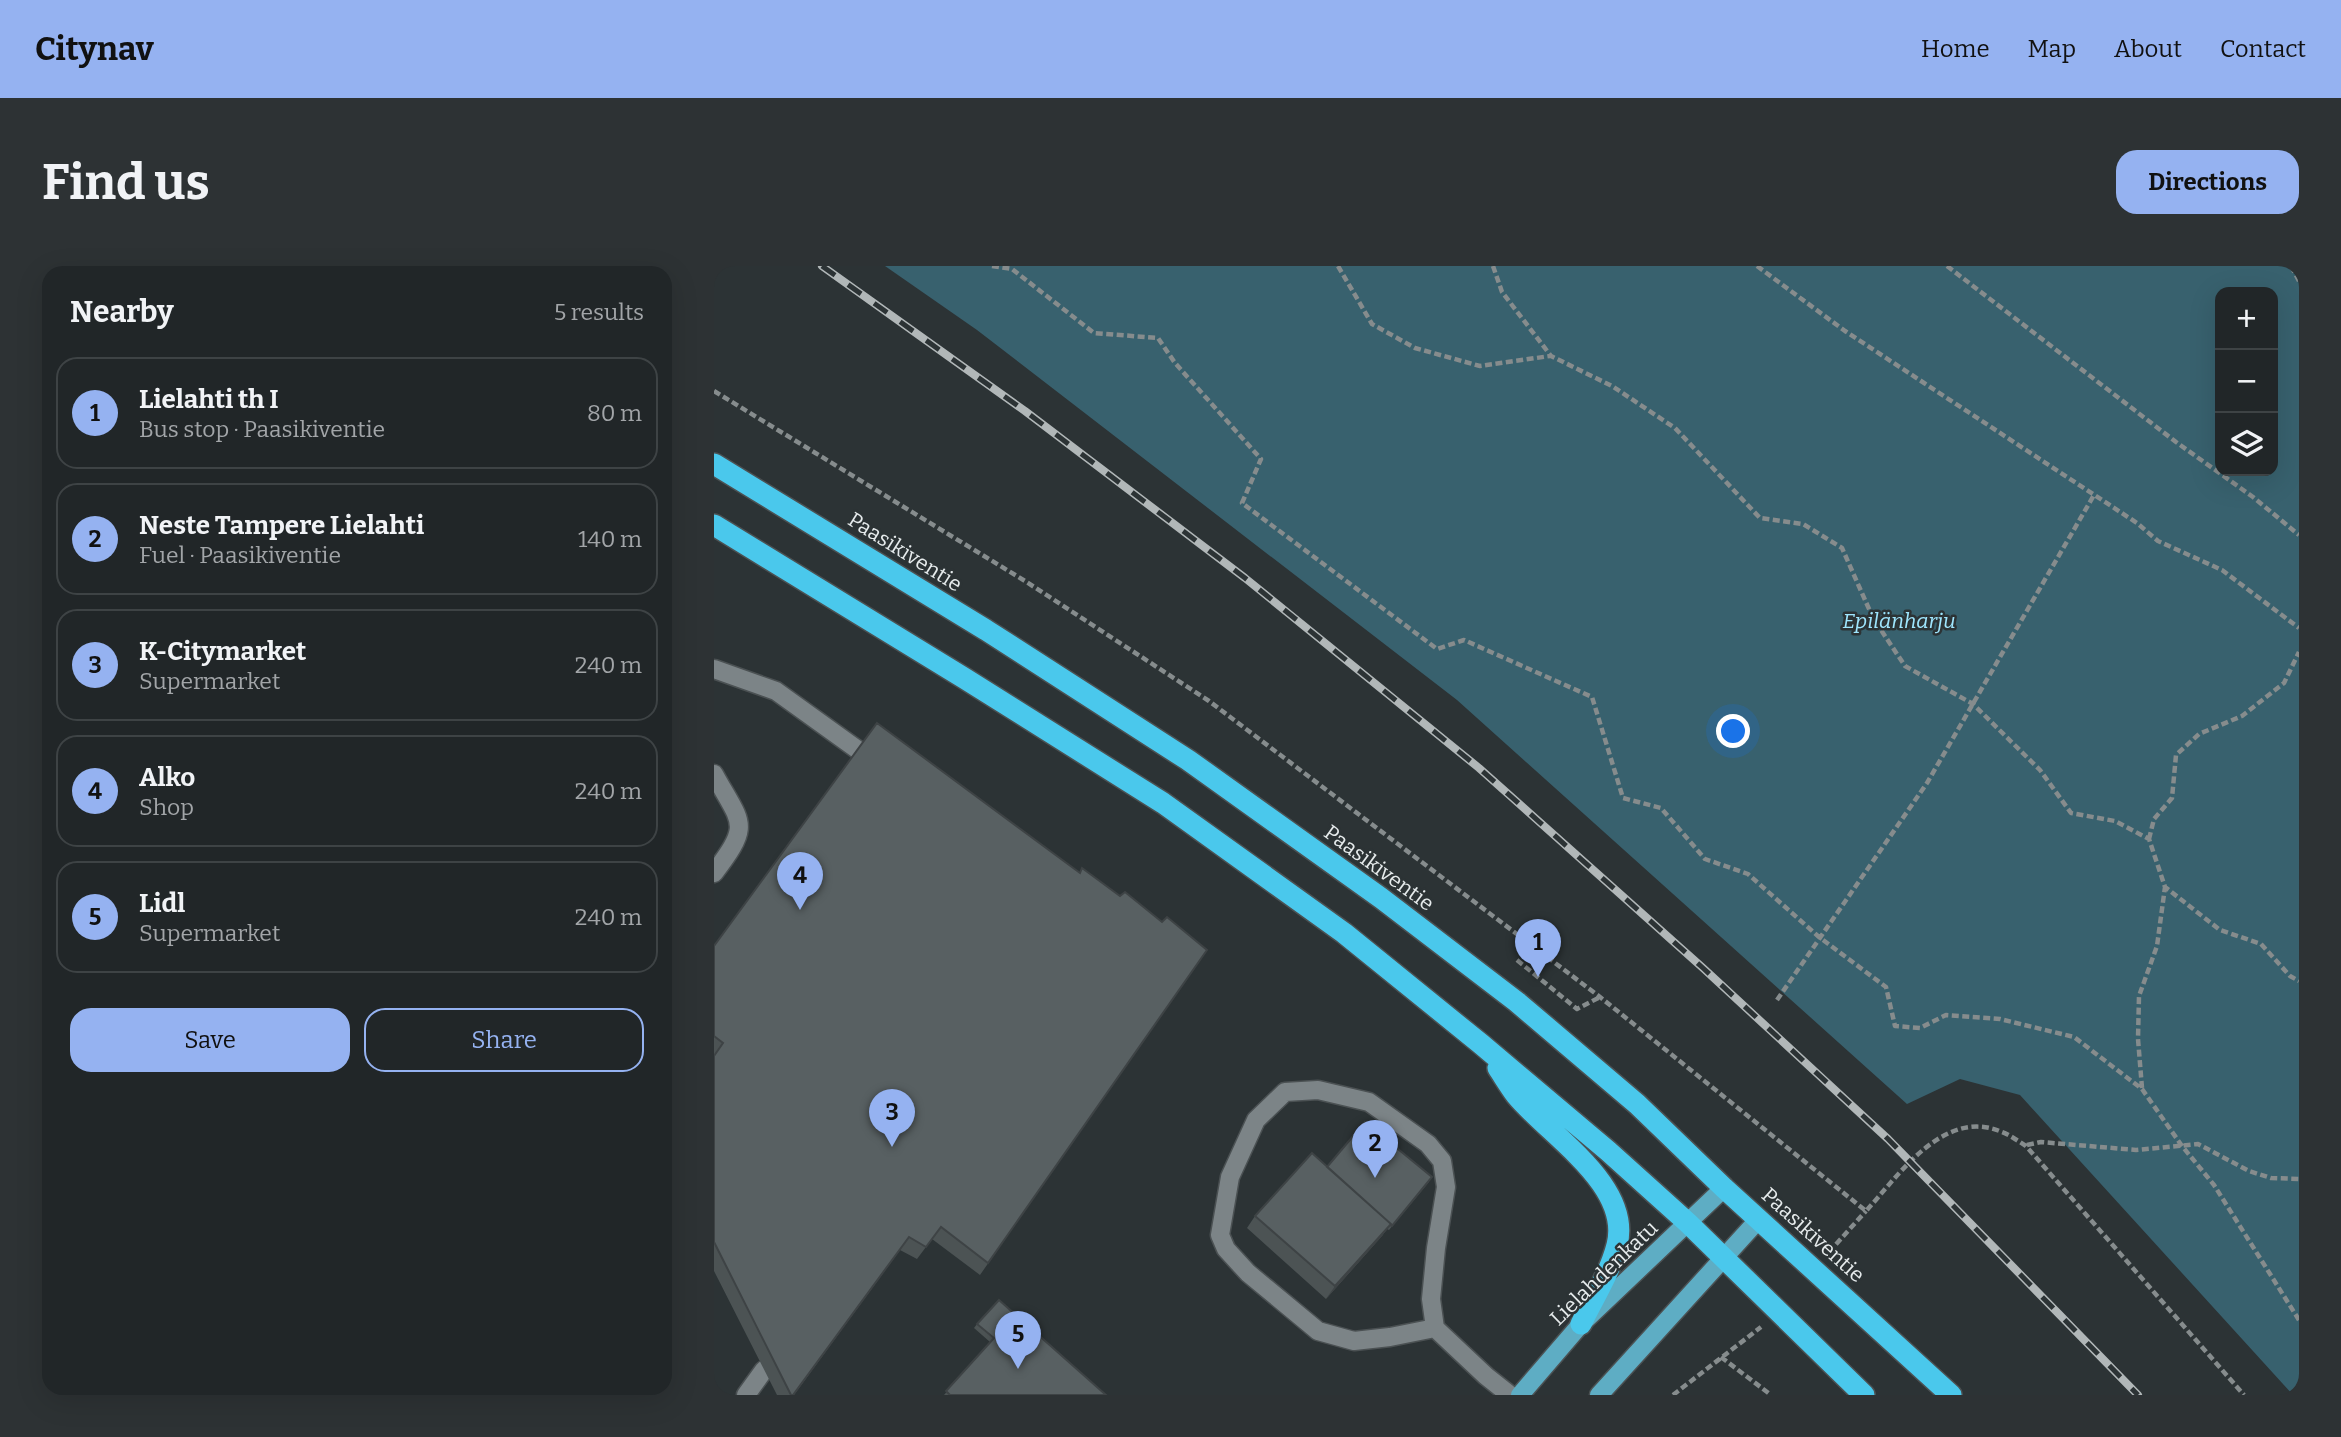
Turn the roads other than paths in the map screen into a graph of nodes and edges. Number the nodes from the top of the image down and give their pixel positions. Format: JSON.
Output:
{"nodes":[{"id":1,"x":714,"y":464,"type":"edge"},
{"id":2,"x":714,"y":525,"type":"edge"},
{"id":3,"x":714,"y":669,"type":"edge"},
{"id":4,"x":858,"y":750,"type":"edge"},
{"id":5,"x":714,"y":774,"type":"edge"},
{"id":6,"x":714,"y":873,"type":"edge"},
{"id":7,"x":1480,"y":1044,"type":"junction"},
{"id":8,"x":1724,"y":1188,"type":"junction"},
{"id":9,"x":1759,"y":1219,"type":"junction"},
{"id":10,"x":1688,"y":1223,"type":"junction"},
{"id":11,"x":1723,"y":1259,"type":"junction"},
{"id":12,"x":1581,"y":1324,"type":"junction"},
{"id":13,"x":1435,"y":1328,"type":"junction"},
{"id":14,"x":764,"y":1370,"type":"dead end"},
{"id":15,"x":746,"y":1395,"type":"edge"},
{"id":16,"x":1510,"y":1395,"type":"edge"},
{"id":17,"x":1520,"y":1395,"type":"edge"},
{"id":18,"x":1599,"y":1395,"type":"edge"},
{"id":19,"x":1864,"y":1395,"type":"edge"},
{"id":20,"x":1951,"y":1395,"type":"edge"}],
"edges":[{"from":1,"to":8,"type":"highway","name":"Paasikiventie"},
{"from":2,"to":7,"type":"highway"},
{"from":3,"to":4,"type":"lane"},
{"from":5,"to":6,"type":"lane"},
{"from":7,"to":10,"type":"highway"},
{"from":7,"to":12,"type":"highway"},
{"from":8,"to":9,"type":"highway","name":"Paasikiventie"},
{"from":8,"to":10,"type":"main road","name":"Lielahdenkatu"},
{"from":9,"to":11,"type":"main road"},
{"from":9,"to":20,"type":"highway","name":"Paasikiventie"},
{"from":10,"to":11,"type":"highway"},
{"from":10,"to":12,"type":"main road","name":"Lielahdenkatu"},
{"from":11,"to":18,"type":"main road"},
{"from":11,"to":19,"type":"highway"},
{"from":12,"to":17,"type":"main road","name":"Lielahdenkatu"},
{"from":13,"to":13,"type":"lane"},
{"from":13,"to":16,"type":"lane"},
{"from":14,"to":15,"type":"lane"}]}
